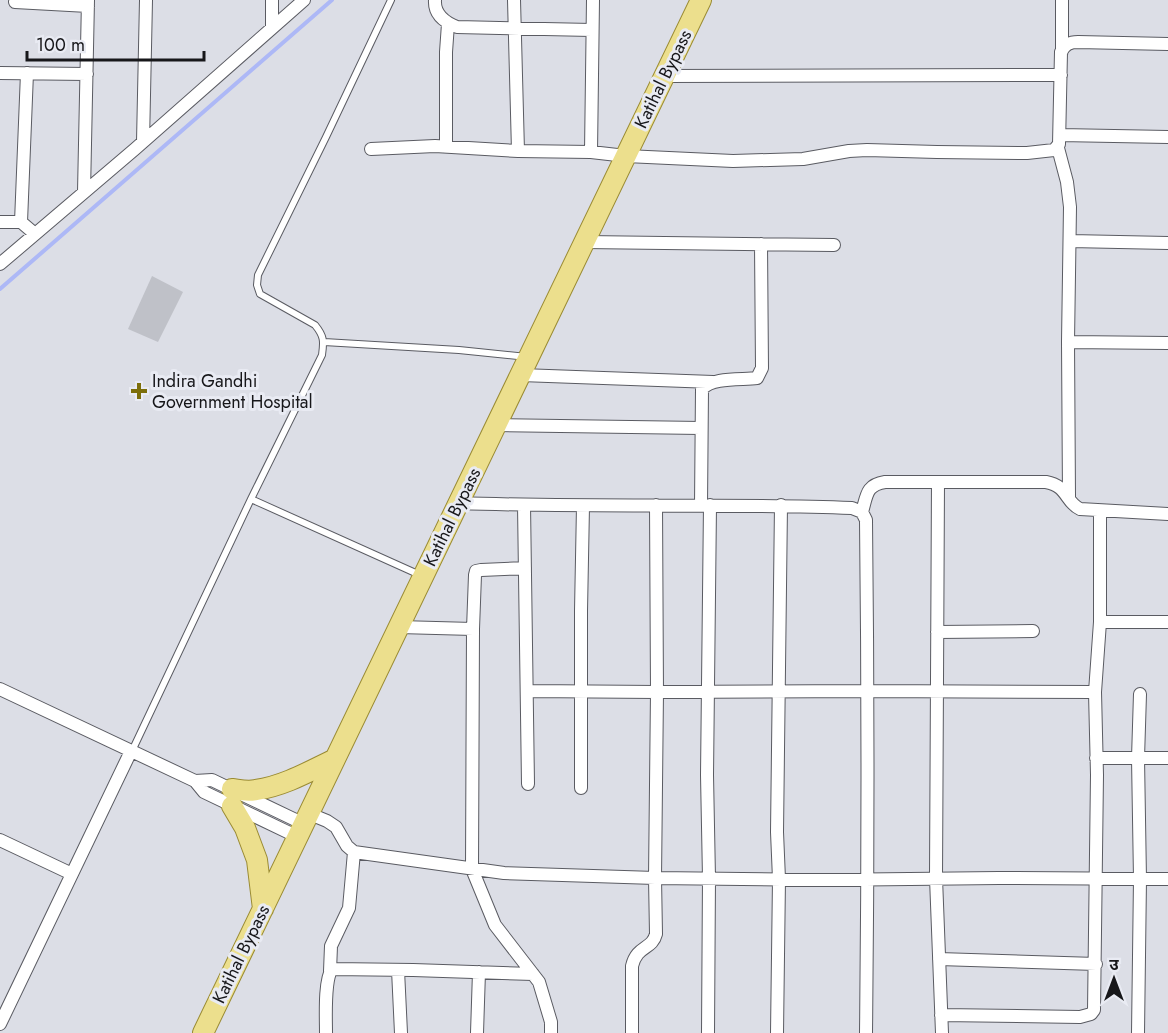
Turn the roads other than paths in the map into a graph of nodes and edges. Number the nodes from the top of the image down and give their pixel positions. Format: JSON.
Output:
{"nodes":[{"id":1,"x":146,"y":0,"type":"edge"},
{"id":2,"x":272,"y":0,"type":"edge"},
{"id":3,"x":304,"y":0,"type":"edge"},
{"id":4,"x":391,"y":0,"type":"edge"},
{"id":5,"x":435,"y":0,"type":"edge"},
{"id":6,"x":514,"y":0,"type":"edge"},
{"id":7,"x":593,"y":0,"type":"edge"},
{"id":8,"x":701,"y":0,"type":"edge"},
{"id":9,"x":1062,"y":0,"type":"edge"},
{"id":10,"x":15,"y":2,"type":"dead end"},
{"id":11,"x":88,"y":3,"type":"edge"},
{"id":12,"x":448,"y":24,"type":"junction"},
{"id":13,"x":272,"y":28,"type":"junction"},
{"id":14,"x":515,"y":28,"type":"junction"},
{"id":15,"x":592,"y":30,"type":"junction"},
{"id":16,"x":1168,"y":44,"type":"edge"},
{"id":17,"x":1062,"y":52,"type":"junction"},
{"id":18,"x":0,"y":73,"type":"edge"},
{"id":19,"x":27,"y":73,"type":"junction"},
{"id":20,"x":87,"y":74,"type":"junction"},
{"id":21,"x":1061,"y":75,"type":"junction"},
{"id":22,"x":664,"y":76,"type":"junction"},
{"id":23,"x":1060,"y":135,"type":"junction"},
{"id":24,"x":1168,"y":137,"type":"edge"},
{"id":25,"x":143,"y":142,"type":"junction"},
{"id":26,"x":446,"y":147,"type":"junction"},
{"id":27,"x":1058,"y":148,"type":"junction"},
{"id":28,"x":371,"y":149,"type":"dead end"},
{"id":29,"x":518,"y":151,"type":"junction"},
{"id":30,"x":591,"y":152,"type":"junction"},
{"id":31,"x":626,"y":156,"type":"junction"},
{"id":32,"x":84,"y":192,"type":"junction"},
{"id":33,"x":0,"y":222,"type":"edge"},
{"id":34,"x":21,"y":222,"type":"junction"},
{"id":35,"x":35,"y":234,"type":"junction"},
{"id":36,"x":1070,"y":241,"type":"junction"},
{"id":37,"x":585,"y":242,"type":"junction"},
{"id":38,"x":1168,"y":243,"type":"edge"},
{"id":39,"x":761,"y":244,"type":"junction"},
{"id":40,"x":834,"y":245,"type":"dead end"},
{"id":41,"x":0,"y":264,"type":"edge"},
{"id":42,"x":324,"y":342,"type":"junction"},
{"id":43,"x":1068,"y":342,"type":"junction"},
{"id":44,"x":1168,"y":343,"type":"edge"},
{"id":45,"x":525,"y":366,"type":"junction"},
{"id":46,"x":713,"y":382,"type":"junction"},
{"id":47,"x":497,"y":424,"type":"junction"},
{"id":48,"x":701,"y":428,"type":"junction"},
{"id":49,"x":938,"y":482,"type":"junction"},
{"id":50,"x":1068,"y":497,"type":"junction"},
{"id":51,"x":251,"y":499,"type":"junction"},
{"id":52,"x":459,"y":503,"type":"junction"},
{"id":53,"x":705,"y":505,"type":"junction"},
{"id":54,"x":781,"y":505,"type":"junction"},
{"id":55,"x":524,"y":506,"type":"junction"},
{"id":56,"x":583,"y":506,"type":"junction"},
{"id":57,"x":656,"y":506,"type":"junction"},
{"id":58,"x":1100,"y":511,"type":"junction"},
{"id":59,"x":862,"y":512,"type":"junction"},
{"id":60,"x":1168,"y":514,"type":"edge"},
{"id":61,"x":525,"y":568,"type":"junction"},
{"id":62,"x":423,"y":577,"type":"junction"},
{"id":63,"x":1100,"y":622,"type":"junction"},
{"id":64,"x":1168,"y":622,"type":"edge"},
{"id":65,"x":399,"y":627,"type":"junction"},
{"id":66,"x":473,"y":629,"type":"junction"},
{"id":67,"x":937,"y":632,"type":"junction"},
{"id":68,"x":1034,"y":632,"type":"dead end"},
{"id":69,"x":0,"y":689,"type":"edge"},
{"id":70,"x":527,"y":691,"type":"junction"},
{"id":71,"x":778,"y":691,"type":"junction"},
{"id":72,"x":867,"y":691,"type":"junction"},
{"id":73,"x":937,"y":691,"type":"junction"},
{"id":74,"x":582,"y":692,"type":"junction"},
{"id":75,"x":657,"y":692,"type":"junction"},
{"id":76,"x":709,"y":692,"type":"junction"},
{"id":77,"x":1095,"y":692,"type":"junction"},
{"id":78,"x":1140,"y":694,"type":"dead end"},
{"id":79,"x":131,"y":751,"type":"junction"},
{"id":80,"x":1096,"y":758,"type":"junction"},
{"id":81,"x":1138,"y":758,"type":"junction"},
{"id":82,"x":1168,"y":758,"type":"edge"},
{"id":83,"x":335,"y":759,"type":"junction"},
{"id":84,"x":528,"y":784,"type":"dead end"},
{"id":85,"x":581,"y":788,"type":"dead end"},
{"id":86,"x":232,"y":797,"type":"junction"},
{"id":87,"x":304,"y":825,"type":"junction"},
{"id":88,"x":0,"y":840,"type":"edge"},
{"id":89,"x":354,"y":852,"type":"junction"},
{"id":90,"x":472,"y":869,"type":"junction"},
{"id":91,"x":72,"y":874,"type":"junction"},
{"id":92,"x":655,"y":878,"type":"junction"},
{"id":93,"x":709,"y":878,"type":"junction"},
{"id":94,"x":936,"y":878,"type":"junction"},
{"id":95,"x":779,"y":879,"type":"junction"},
{"id":96,"x":868,"y":879,"type":"junction"},
{"id":97,"x":1096,"y":879,"type":"junction"},
{"id":98,"x":1140,"y":879,"type":"junction"},
{"id":99,"x":1168,"y":879,"type":"edge"},
{"id":100,"x":263,"y":909,"type":"junction"},
{"id":101,"x":939,"y":959,"type":"junction"},
{"id":102,"x":1096,"y":964,"type":"junction"},
{"id":103,"x":398,"y":970,"type":"junction"},
{"id":104,"x":330,"y":971,"type":"junction"},
{"id":105,"x":478,"y":972,"type":"junction"},
{"id":106,"x":533,"y":974,"type":"junction"},
{"id":107,"x":941,"y":1015,"type":"junction"},
{"id":108,"x":0,"y":1024,"type":"edge"},
{"id":109,"x":203,"y":1033,"type":"edge"},
{"id":110,"x":326,"y":1033,"type":"edge"},
{"id":111,"x":401,"y":1033,"type":"edge"},
{"id":112,"x":477,"y":1033,"type":"edge"},
{"id":113,"x":551,"y":1033,"type":"edge"},
{"id":114,"x":632,"y":1033,"type":"edge"},
{"id":115,"x":708,"y":1033,"type":"edge"},
{"id":116,"x":777,"y":1033,"type":"edge"},
{"id":117,"x":866,"y":1033,"type":"edge"},
{"id":118,"x":942,"y":1033,"type":"edge"},
{"id":119,"x":1138,"y":1033,"type":"edge"}],
"edges":[{"from":1,"to":25,"type":"street"},
{"from":2,"to":13,"type":"street"},
{"from":3,"to":13,"type":"street"},
{"from":4,"to":42,"type":"lane"},
{"from":5,"to":12,"type":"street"},
{"from":6,"to":14,"type":"street"},
{"from":7,"to":15,"type":"street"},
{"from":8,"to":22,"type":"main road","name":"Katihal Bypass"},
{"from":9,"to":17,"type":"street"},
{"from":10,"to":11,"type":"street"},
{"from":11,"to":20,"type":"street"},
{"from":12,"to":14,"type":"street"},
{"from":12,"to":26,"type":"street"},
{"from":13,"to":25,"type":"street"},
{"from":14,"to":15,"type":"street"},
{"from":14,"to":29,"type":"street"},
{"from":15,"to":30,"type":"street"},
{"from":16,"to":17,"type":"street"},
{"from":17,"to":21,"type":"street"},
{"from":18,"to":19,"type":"street"},
{"from":19,"to":20,"type":"street"},
{"from":19,"to":34,"type":"street"},
{"from":20,"to":32,"type":"street"},
{"from":21,"to":22,"type":"street"},
{"from":21,"to":23,"type":"street"},
{"from":22,"to":31,"type":"main road","name":"Katihal Bypass"},
{"from":23,"to":24,"type":"street"},
{"from":23,"to":27,"type":"street"},
{"from":25,"to":32,"type":"street"},
{"from":26,"to":28,"type":"street"},
{"from":26,"to":29,"type":"street"},
{"from":27,"to":31,"type":"street"},
{"from":27,"to":36,"type":"street"},
{"from":29,"to":30,"type":"street"},
{"from":30,"to":31,"type":"street"},
{"from":31,"to":37,"type":"main road","name":"Katihal Bypass"},
{"from":32,"to":35,"type":"street"},
{"from":33,"to":34,"type":"street"},
{"from":34,"to":35,"type":"street"},
{"from":35,"to":41,"type":"street"},
{"from":36,"to":38,"type":"street"},
{"from":36,"to":43,"type":"street"},
{"from":37,"to":39,"type":"street"},
{"from":37,"to":45,"type":"main road","name":"Katihal Bypass"},
{"from":39,"to":40,"type":"street"},
{"from":39,"to":46,"type":"street"},
{"from":42,"to":45,"type":"lane"},
{"from":42,"to":51,"type":"lane"},
{"from":43,"to":44,"type":"street"},
{"from":43,"to":50,"type":"street"},
{"from":45,"to":46,"type":"street"},
{"from":45,"to":47,"type":"main road","name":"Katihal Bypass"},
{"from":46,"to":48,"type":"street"},
{"from":47,"to":48,"type":"street"},
{"from":47,"to":52,"type":"main road","name":"Katihal Bypass"},
{"from":48,"to":53,"type":"street"},
{"from":49,"to":50,"type":"street"},
{"from":49,"to":59,"type":"street"},
{"from":49,"to":67,"type":"street"},
{"from":50,"to":58,"type":"street"},
{"from":51,"to":62,"type":"lane"},
{"from":51,"to":79,"type":"lane"},
{"from":52,"to":55,"type":"street"},
{"from":52,"to":62,"type":"main road","name":"Katihal Bypass"},
{"from":53,"to":54,"type":"street"},
{"from":53,"to":57,"type":"street"},
{"from":53,"to":76,"type":"street"},
{"from":54,"to":59,"type":"street"},
{"from":54,"to":71,"type":"street"},
{"from":55,"to":56,"type":"street"},
{"from":55,"to":61,"type":"street"},
{"from":56,"to":57,"type":"street"},
{"from":56,"to":74,"type":"street"},
{"from":57,"to":75,"type":"street"},
{"from":58,"to":60,"type":"street"},
{"from":58,"to":63,"type":"street"},
{"from":59,"to":72,"type":"street"},
{"from":61,"to":66,"type":"street"},
{"from":61,"to":70,"type":"street"},
{"from":62,"to":65,"type":"main road","name":"Katihal Bypass"},
{"from":63,"to":64,"type":"street"},
{"from":63,"to":77,"type":"street"},
{"from":65,"to":66,"type":"street"},
{"from":65,"to":83,"type":"main road","name":"Katihal Bypass"},
{"from":66,"to":90,"type":"street"},
{"from":67,"to":68,"type":"street"},
{"from":67,"to":73,"type":"street"},
{"from":69,"to":79,"type":"street"},
{"from":70,"to":74,"type":"street"},
{"from":70,"to":84,"type":"street"},
{"from":71,"to":72,"type":"street"},
{"from":71,"to":76,"type":"street"},
{"from":71,"to":95,"type":"street"},
{"from":72,"to":73,"type":"street"},
{"from":72,"to":96,"type":"street"},
{"from":73,"to":77,"type":"street"},
{"from":73,"to":94,"type":"street"},
{"from":74,"to":75,"type":"street"},
{"from":74,"to":85,"type":"street"},
{"from":75,"to":76,"type":"street"},
{"from":75,"to":92,"type":"street"},
{"from":76,"to":93,"type":"street"},
{"from":77,"to":80,"type":"street"},
{"from":78,"to":81,"type":"street"},
{"from":79,"to":86,"type":"street"},
{"from":79,"to":91,"type":"street"},
{"from":80,"to":81,"type":"street"},
{"from":80,"to":97,"type":"street"},
{"from":81,"to":82,"type":"street"},
{"from":81,"to":98,"type":"street"},
{"from":83,"to":86,"type":"main road"},
{"from":83,"to":87,"type":"main road","name":"Katihal Bypass"},
{"from":86,"to":87,"type":"street"},
{"from":86,"to":100,"type":"main road"},
{"from":87,"to":89,"type":"street"},
{"from":87,"to":100,"type":"main road","name":"Katihal Bypass"},
{"from":88,"to":91,"type":"street"},
{"from":89,"to":90,"type":"street"},
{"from":89,"to":104,"type":"street"},
{"from":90,"to":92,"type":"street"},
{"from":90,"to":106,"type":"street"},
{"from":91,"to":108,"type":"street"},
{"from":92,"to":93,"type":"street"},
{"from":92,"to":114,"type":"street"},
{"from":93,"to":95,"type":"street"},
{"from":93,"to":115,"type":"street"},
{"from":94,"to":96,"type":"street"},
{"from":94,"to":97,"type":"street"},
{"from":94,"to":101,"type":"street"},
{"from":95,"to":96,"type":"street"},
{"from":95,"to":116,"type":"street"},
{"from":96,"to":117,"type":"street"},
{"from":97,"to":98,"type":"street"},
{"from":97,"to":102,"type":"street"},
{"from":98,"to":99,"type":"street"},
{"from":98,"to":119,"type":"street"},
{"from":100,"to":109,"type":"main road","name":"Katihal Bypass"},
{"from":101,"to":102,"type":"street"},
{"from":101,"to":107,"type":"street"},
{"from":102,"to":107,"type":"street"},
{"from":103,"to":104,"type":"street"},
{"from":103,"to":105,"type":"street"},
{"from":103,"to":111,"type":"street"},
{"from":104,"to":110,"type":"street"},
{"from":105,"to":106,"type":"street"},
{"from":105,"to":112,"type":"street"},
{"from":106,"to":113,"type":"street"},
{"from":107,"to":118,"type":"street"}]}
